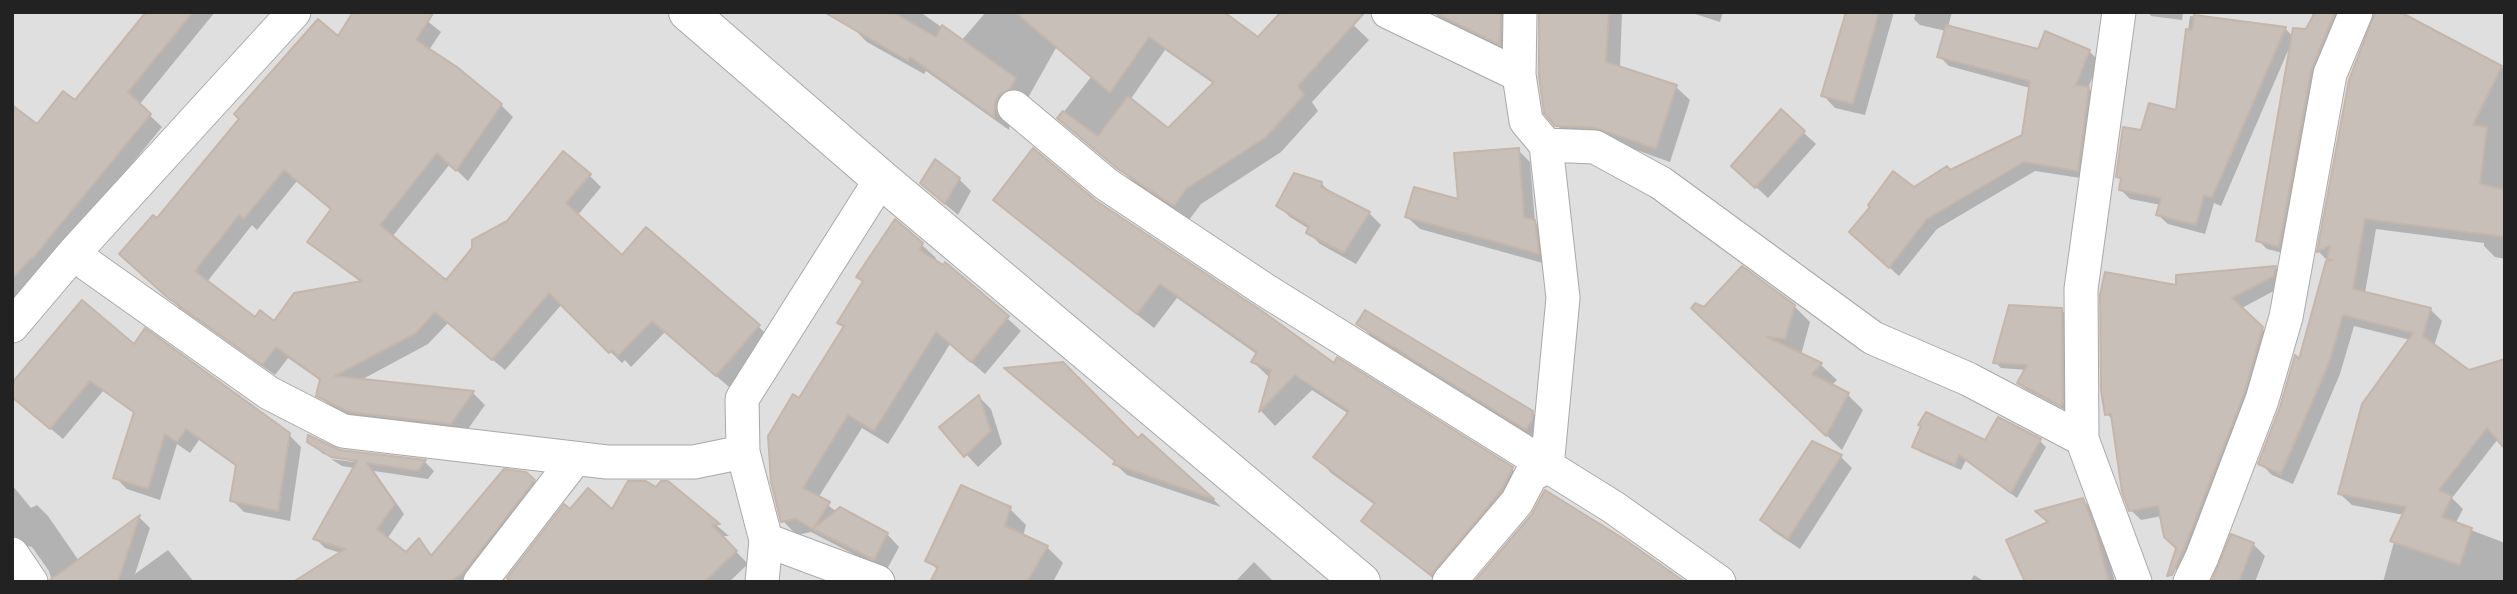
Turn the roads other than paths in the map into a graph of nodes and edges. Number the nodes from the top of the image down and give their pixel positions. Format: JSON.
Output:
{"nodes":[{"id":1,"x":294,"y":12,"type":"edge"},
{"id":2,"x":688,"y":12,"type":"edge"},
{"id":3,"x":1388,"y":12,"type":"edge"},
{"id":4,"x":1520,"y":12,"type":"edge"},
{"id":5,"x":2119,"y":12,"type":"edge"},
{"id":6,"x":2356,"y":12,"type":"edge"},
{"id":7,"x":1519,"y":75,"type":"junction"},
{"id":8,"x":1014,"y":107,"type":"dead end"},
{"id":9,"x":1546,"y":145,"type":"junction"},
{"id":10,"x":881,"y":179,"type":"junction"},
{"id":11,"x":73,"y":254,"type":"junction"},
{"id":12,"x":12,"y":326,"type":"edge"},
{"id":13,"x":2082,"y":439,"type":"junction"},
{"id":14,"x":743,"y":452,"type":"junction"},
{"id":15,"x":575,"y":459,"type":"junction"},
{"id":16,"x":1547,"y":467,"type":"junction"},
{"id":17,"x":766,"y":540,"type":"junction"},
{"id":18,"x":12,"y":554,"type":"edge"},
{"id":19,"x":31,"y":582,"type":"edge"},
{"id":20,"x":480,"y":582,"type":"edge"},
{"id":21,"x":762,"y":582,"type":"edge"},
{"id":22,"x":878,"y":582,"type":"edge"},
{"id":23,"x":1361,"y":582,"type":"edge"},
{"id":24,"x":1449,"y":582,"type":"edge"},
{"id":25,"x":1719,"y":582,"type":"edge"},
{"id":26,"x":2135,"y":582,"type":"edge"},
{"id":27,"x":2190,"y":582,"type":"edge"}],
"edges":[{"from":1,"to":11,"type":"street"},
{"from":2,"to":10,"type":"street"},
{"from":3,"to":7,"type":"street"},
{"from":4,"to":7,"type":"street"},
{"from":5,"to":13,"type":"street"},
{"from":6,"to":27,"type":"street"},
{"from":7,"to":9,"type":"street"},
{"from":8,"to":16,"type":"street"},
{"from":9,"to":13,"type":"street"},
{"from":9,"to":16,"type":"street"},
{"from":10,"to":14,"type":"street"},
{"from":10,"to":23,"type":"street"},
{"from":11,"to":12,"type":"street"},
{"from":11,"to":15,"type":"street"},
{"from":13,"to":26,"type":"street"},
{"from":14,"to":15,"type":"street"},
{"from":14,"to":17,"type":"street"},
{"from":15,"to":20,"type":"street"},
{"from":16,"to":24,"type":"street"},
{"from":16,"to":25,"type":"street"},
{"from":17,"to":21,"type":"street"},
{"from":17,"to":22,"type":"street"},
{"from":18,"to":19,"type":"street"}]}
